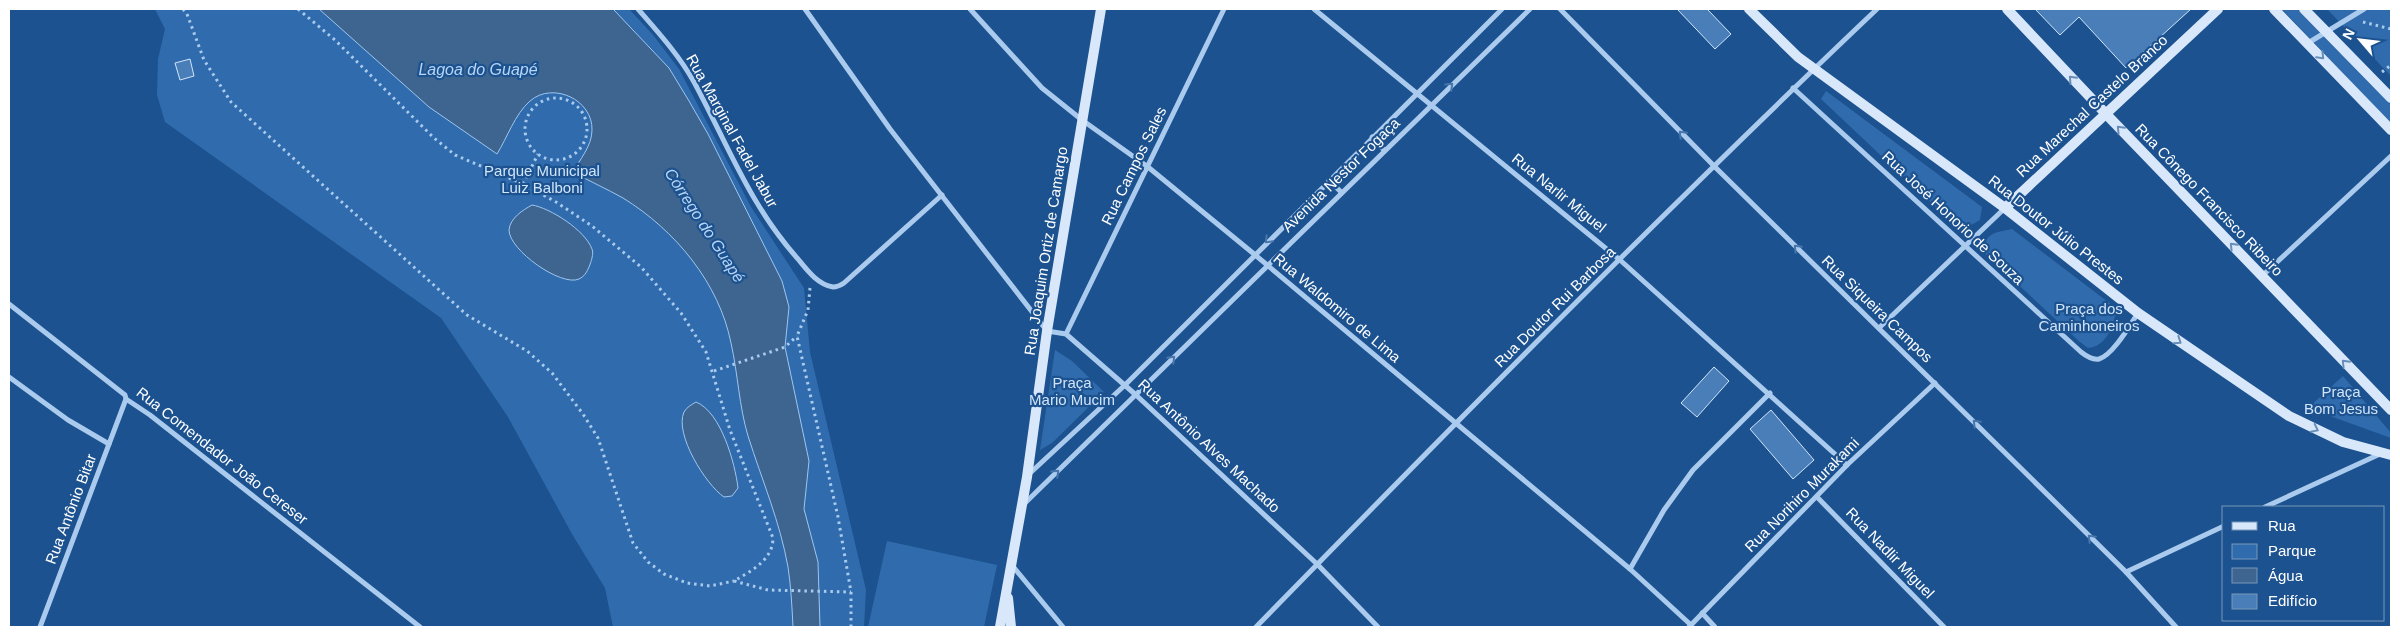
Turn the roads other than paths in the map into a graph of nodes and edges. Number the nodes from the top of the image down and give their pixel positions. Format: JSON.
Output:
{"nodes":[{"id":1,"x":638,"y":9,"type":"edge"},
{"id":2,"x":805,"y":9,"type":"edge"},
{"id":3,"x":970,"y":9,"type":"edge"},
{"id":4,"x":1101,"y":9,"type":"edge"},
{"id":5,"x":1224,"y":9,"type":"edge"},
{"id":6,"x":1314,"y":9,"type":"edge"},
{"id":7,"x":1502,"y":9,"type":"edge"},
{"id":8,"x":1530,"y":9,"type":"edge"},
{"id":9,"x":1560,"y":9,"type":"edge"},
{"id":10,"x":1749,"y":9,"type":"edge"},
{"id":11,"x":1877,"y":9,"type":"edge"},
{"id":12,"x":2007,"y":9,"type":"edge"},
{"id":13,"x":2218,"y":9,"type":"edge"},
{"id":14,"x":2274,"y":9,"type":"edge"},
{"id":15,"x":2304,"y":9,"type":"edge"},
{"id":16,"x":2364,"y":9,"type":"edge"},
{"id":17,"x":2325,"y":32,"type":"junction"},
{"id":18,"x":2308,"y":43,"type":"junction"},
{"id":19,"x":1814,"y":69,"type":"junction"},
{"id":20,"x":1793,"y":88,"type":"junction"},
{"id":21,"x":1417,"y":92,"type":"junction"},
{"id":22,"x":2391,"y":98,"type":"edge"},
{"id":23,"x":1431,"y":104,"type":"junction"},
{"id":24,"x":2106,"y":114,"type":"junction"},
{"id":25,"x":1082,"y":120,"type":"junction"},
{"id":26,"x":2391,"y":130,"type":"edge"},
{"id":27,"x":1372,"y":137,"type":"junction"},
{"id":28,"x":1384,"y":150,"type":"junction"},
{"id":29,"x":2391,"y":156,"type":"edge"},
{"id":30,"x":1148,"y":166,"type":"junction"},
{"id":31,"x":1715,"y":167,"type":"junction"},
{"id":32,"x":1329,"y":180,"type":"junction"},
{"id":33,"x":1341,"y":192,"type":"junction"},
{"id":34,"x":942,"y":195,"type":"junction"},
{"id":35,"x":2005,"y":208,"type":"junction"},
{"id":36,"x":1965,"y":246,"type":"junction"},
{"id":37,"x":1254,"y":254,"type":"junction"},
{"id":38,"x":1620,"y":260,"type":"junction"},
{"id":39,"x":1267,"y":265,"type":"junction"},
{"id":40,"x":2262,"y":276,"type":"junction"},
{"id":41,"x":9,"y":304,"type":"edge"},
{"id":42,"x":2138,"y":313,"type":"junction"},
{"id":43,"x":1879,"y":328,"type":"junction"},
{"id":44,"x":1047,"y":331,"type":"junction"},
{"id":45,"x":1066,"y":334,"type":"junction"},
{"id":46,"x":9,"y":378,"type":"edge"},
{"id":47,"x":1935,"y":383,"type":"junction"},
{"id":48,"x":1125,"y":385,"type":"junction"},
{"id":49,"x":1770,"y":393,"type":"junction"},
{"id":50,"x":1136,"y":395,"type":"junction"},
{"id":51,"x":126,"y":399,"type":"junction"},
{"id":52,"x":2391,"y":410,"type":"edge"},
{"id":53,"x":1455,"y":424,"type":"junction"},
{"id":54,"x":109,"y":444,"type":"junction"},
{"id":55,"x":2386,"y":454,"type":"edge"},
{"id":56,"x":1847,"y":465,"type":"junction"},
{"id":57,"x":1027,"y":476,"type":"junction"},
{"id":58,"x":1818,"y":497,"type":"junction"},
{"id":59,"x":2267,"y":506,"type":"edge"},
{"id":60,"x":1021,"y":507,"type":"junction"},
{"id":61,"x":2222,"y":527,"type":"edge"},
{"id":62,"x":1011,"y":564,"type":"junction"},
{"id":63,"x":1317,"y":564,"type":"junction"},
{"id":64,"x":1630,"y":569,"type":"junction"},
{"id":65,"x":2126,"y":572,"type":"junction"},
{"id":66,"x":1007,"y":587,"type":"junction"},
{"id":67,"x":1702,"y":613,"type":"junction"},
{"id":68,"x":1690,"y":626,"type":"edge"},
{"id":69,"x":40,"y":627,"type":"edge"},
{"id":70,"x":420,"y":627,"type":"edge"},
{"id":71,"x":1000,"y":627,"type":"edge"},
{"id":72,"x":1011,"y":627,"type":"edge"},
{"id":73,"x":1062,"y":627,"type":"edge"},
{"id":74,"x":1256,"y":627,"type":"edge"},
{"id":75,"x":1378,"y":627,"type":"edge"},
{"id":76,"x":1715,"y":627,"type":"edge"},
{"id":77,"x":1944,"y":627,"type":"edge"},
{"id":78,"x":2176,"y":627,"type":"edge"}],
"edges":[{"from":1,"to":34,"type":"street","name":"Rua Marginal Fadel Jabur"},
{"from":2,"to":34,"type":"street"},
{"from":3,"to":25,"type":"street","name":"Rua Waldomiro de Lima"},
{"from":4,"to":25,"type":"main road","name":"Rua Joaquim Ortiz de Camargo"},
{"from":5,"to":30,"type":"street","name":"Rua Campos Sales"},
{"from":6,"to":21,"type":"street","name":"Rua Narlir Miguel"},
{"from":7,"to":21,"type":"street","name":"Avenida Nestor Fogaça"},
{"from":23,"to":8,"type":"street","name":"Avenida Nestor Fogaça","one_way":true},
{"from":31,"to":9,"type":"street","name":"Rua Siqueira Campos","one_way":true},
{"from":10,"to":19,"type":"main road","name":"Rua Doutor Júlio Prestes"},
{"from":11,"to":19,"type":"street","name":"Rua Doutor Rui Barbosa"},
{"from":24,"to":12,"type":"main road","name":"Rua Cônego Francisco Ribeiro","one_way":true},
{"from":13,"to":24,"type":"main road","name":"Rua Marechal Castelo Branco"},
{"from":14,"to":18,"type":"main road"},
{"from":15,"to":17,"type":"main road"},
{"from":16,"to":17,"type":"street"},
{"from":17,"to":18,"type":"street"},
{"from":17,"to":22,"type":"main road"},
{"from":18,"to":26,"type":"main road","one_way":true},
{"from":19,"to":20,"type":"street","name":"Rua Doutor Rui Barbosa"},
{"from":19,"to":35,"type":"main road","name":"Rua Doutor Júlio Prestes"},
{"from":20,"to":31,"type":"street","name":"Rua Doutor Rui Barbosa"},
{"from":20,"to":36,"type":"street","name":"Rua José Honorio de Souza"},
{"from":21,"to":23,"type":"street","name":"Rua Narlir Miguel"},
{"from":21,"to":27,"type":"street","name":"Avenida Nestor Fogaça"},
{"from":23,"to":28,"type":"street","name":"Avenida Nestor Fogaça"},
{"from":23,"to":38,"type":"street","name":"Rua Narlir Miguel"},
{"from":24,"to":35,"type":"main road","name":"Rua Marechal Castelo Branco"},
{"from":40,"to":24,"type":"main road","name":"Rua Cônego Francisco Ribeiro","one_way":true},
{"from":25,"to":30,"type":"street","name":"Rua Waldomiro de Lima"},
{"from":25,"to":44,"type":"main road","name":"Rua Joaquim Ortiz de Camargo"},
{"from":27,"to":28,"type":"street"},
{"from":27,"to":32,"type":"street","name":"Avenida Nestor Fogaça"},
{"from":28,"to":33,"type":"street","name":"Avenida Nestor Fogaça"},
{"from":29,"to":40,"type":"street"},
{"from":30,"to":37,"type":"street","name":"Rua Waldomiro de Lima"},
{"from":30,"to":45,"type":"street","name":"Rua Campos Sales"},
{"from":31,"to":38,"type":"street","name":"Rua Doutor Rui Barbosa"},
{"from":43,"to":31,"type":"street","name":"Rua Siqueira Campos","one_way":true},
{"from":32,"to":33,"type":"street"},
{"from":32,"to":37,"type":"street","name":"Avenida Nestor Fogaça","one_way":true},
{"from":33,"to":39,"type":"street","name":"Avenida Nestor Fogaça"},
{"from":34,"to":44,"type":"street"},
{"from":35,"to":36,"type":"street","name":"Rua Marechal Castelo Branco"},
{"from":35,"to":42,"type":"main road","name":"Rua Doutor Júlio Prestes"},
{"from":36,"to":42,"type":"street","name":"Rua José Honorio de Souza"},
{"from":36,"to":43,"type":"street","name":"Rua Marechal Castelo Branco"},
{"from":37,"to":39,"type":"street","name":"Rua Waldomiro de Lima"},
{"from":37,"to":48,"type":"street","name":"Avenida Nestor Fogaça"},
{"from":38,"to":49,"type":"street","name":"Rua Narlir Miguel"},
{"from":38,"to":53,"type":"street","name":"Rua Doutor Rui Barbosa"},
{"from":50,"to":39,"type":"street","name":"Avenida Nestor Fogaça","one_way":true},
{"from":39,"to":53,"type":"street","name":"Rua Waldomiro de Lima"},
{"from":52,"to":40,"type":"main road","name":"Rua Cônego Francisco Ribeiro","one_way":true},
{"from":41,"to":51,"type":"street","name":"Rua Comendador João Cereser"},
{"from":42,"to":55,"type":"main road","name":"Rua Doutor Júlio Prestes","one_way":true},
{"from":43,"to":47,"type":"street","name":"Rua Siqueira Campos"},
{"from":44,"to":45,"type":"street"},
{"from":44,"to":57,"type":"main road","name":"Rua Joaquim Ortiz de Camargo"},
{"from":45,"to":48,"type":"street","name":"Rua Antônio Alves Machado"},
{"from":46,"to":54,"type":"street"},
{"from":47,"to":56,"type":"street","name":"Rua Norihiro Murakami"},
{"from":65,"to":47,"type":"street","name":"Rua Siqueira Campos","one_way":true},
{"from":48,"to":50,"type":"street","name":"Rua Antônio Alves Machado"},
{"from":48,"to":57,"type":"street","name":"Avenida Nestor Fogaça"},
{"from":49,"to":56,"type":"street","name":"Rua Narlir Miguel"},
{"from":49,"to":64,"type":"street"},
{"from":60,"to":50,"type":"street","name":"Avenida Nestor Fogaça","one_way":true},
{"from":50,"to":63,"type":"street","name":"Rua Antônio Alves Machado"},
{"from":51,"to":54,"type":"street","name":"Rua Antônio Bitar"},
{"from":51,"to":70,"type":"street","name":"Rua Comendador João Cereser"},
{"from":53,"to":63,"type":"street","name":"Rua Doutor Rui Barbosa"},
{"from":53,"to":64,"type":"street","name":"Rua Waldomiro de Lima"},
{"from":54,"to":69,"type":"street","name":"Rua Antônio Bitar"},
{"from":55,"to":59,"type":"street"},
{"from":56,"to":58,"type":"street","name":"Rua Norihiro Murakami"},
{"from":57,"to":60,"type":"main road","name":"Rua Joaquim Ortiz de Camargo"},
{"from":58,"to":67,"type":"street","name":"Rua Norihiro Murakami"},
{"from":58,"to":77,"type":"street","name":"Rua Nadlir Miguel"},
{"from":60,"to":62,"type":"main road","name":"Rua Joaquim Ortiz de Camargo"},
{"from":61,"to":65,"type":"street"},
{"from":62,"to":66,"type":"main road","name":"Rua Joaquim Ortiz de Camargo"},
{"from":62,"to":73,"type":"street"},
{"from":63,"to":74,"type":"street","name":"Rua Doutor Rui Barbosa"},
{"from":63,"to":75,"type":"street","name":"Rua Antônio Alves Machado"},
{"from":64,"to":68,"type":"street","name":"Rua Waldomiro de Lima"},
{"from":65,"to":78,"type":"street","name":"Rua Siqueira Campos"},
{"from":66,"to":71,"type":"main road","name":"Rua Joaquim Ortiz de Camargo"},
{"from":66,"to":72,"type":"main road","name":"Rua Joaquim Ortiz de Camargo"},
{"from":67,"to":68,"type":"street","name":"Rua Norihiro Murakami"},
{"from":67,"to":76,"type":"street"}]}
